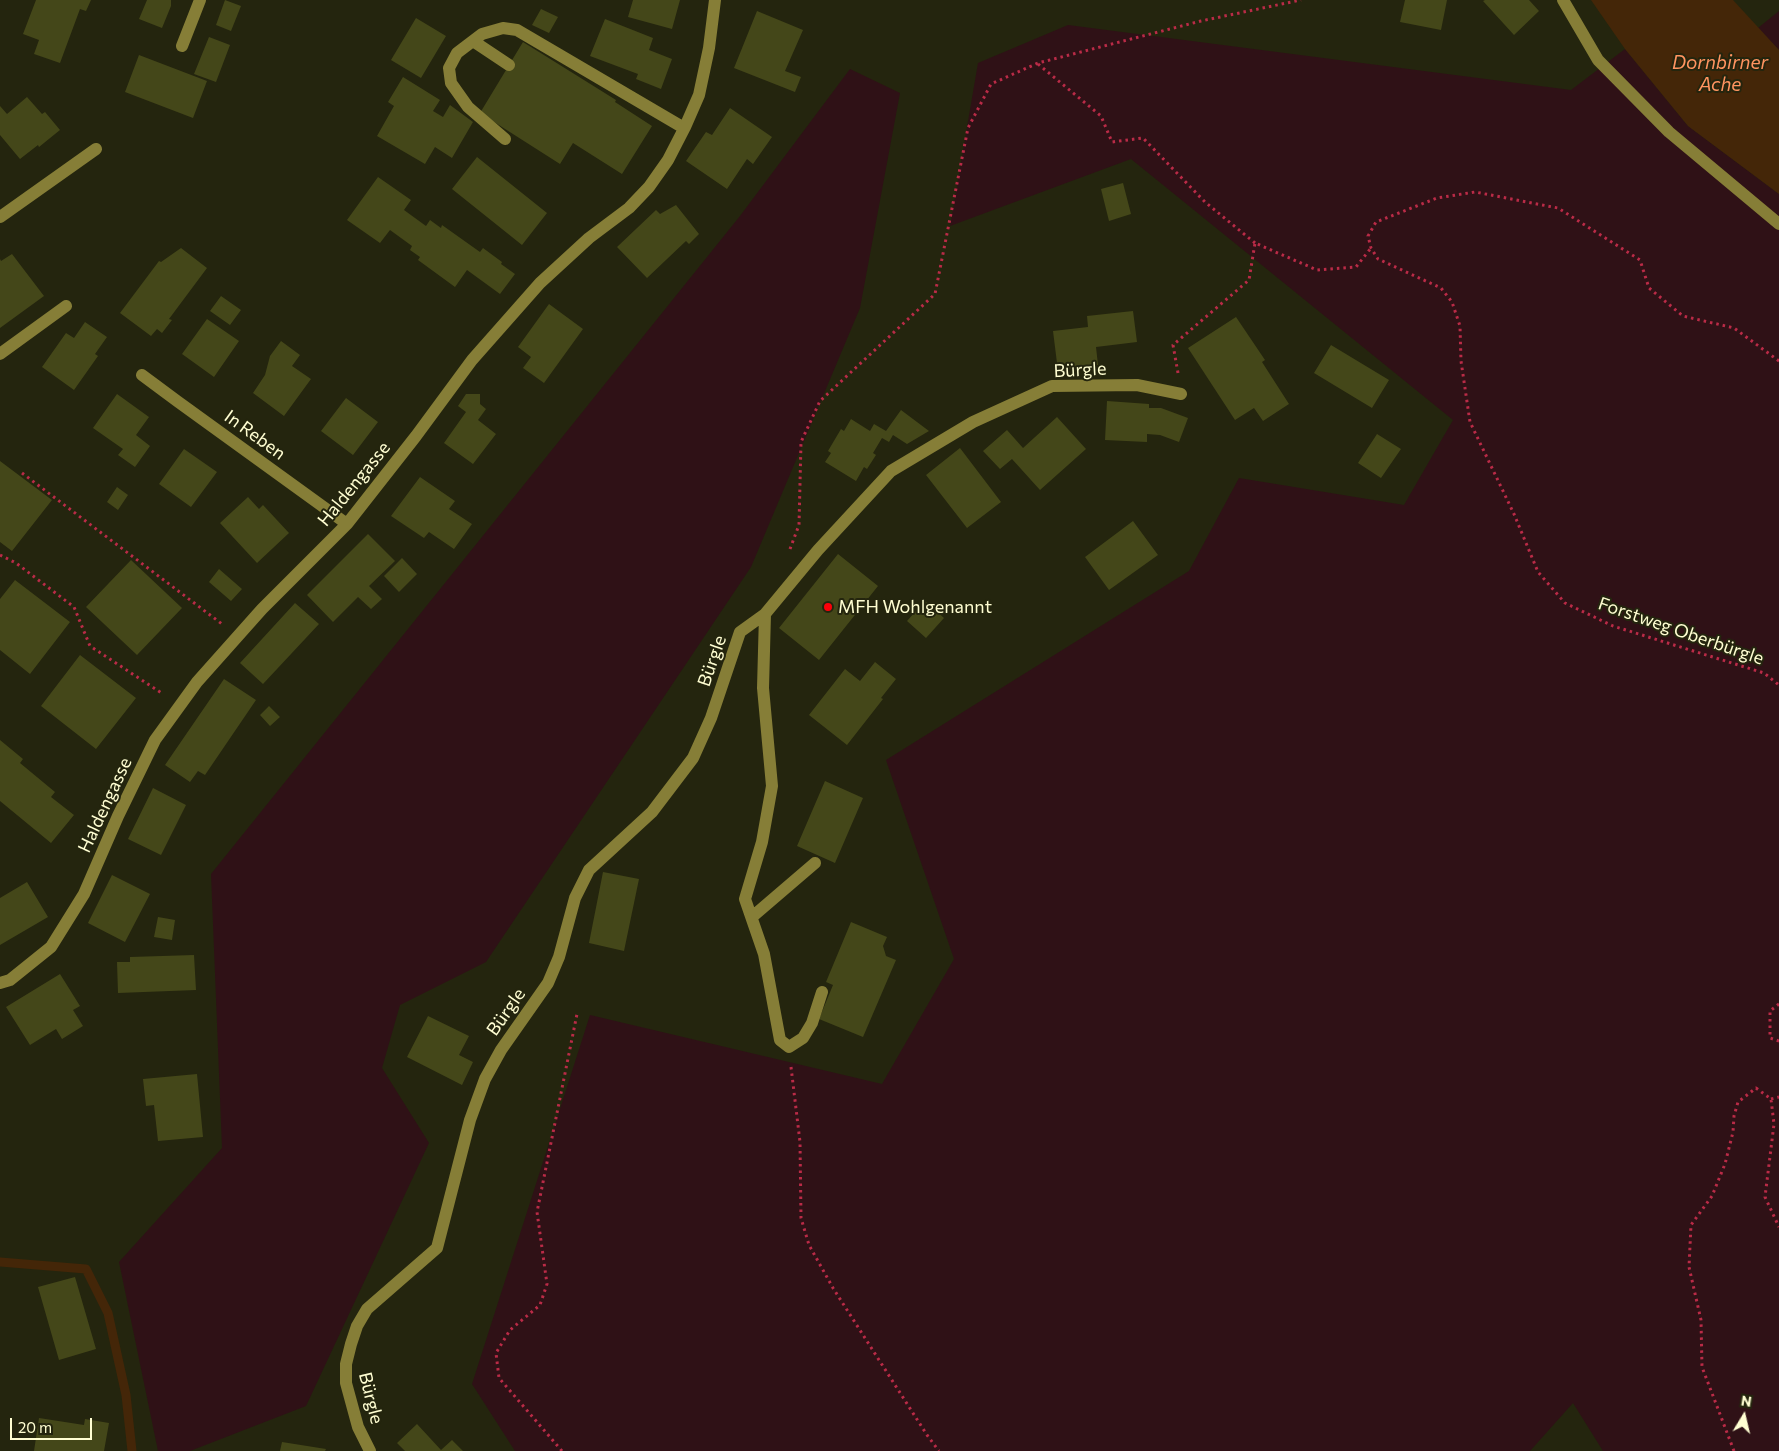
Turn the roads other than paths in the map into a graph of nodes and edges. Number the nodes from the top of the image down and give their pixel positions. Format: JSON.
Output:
{"nodes":[{"id":1,"x":200,"y":0,"type":"edge"},
{"id":2,"x":715,"y":0,"type":"edge"},
{"id":3,"x":1563,"y":0,"type":"edge"},
{"id":4,"x":473,"y":41,"type":"junction"},
{"id":5,"x":182,"y":46,"type":"dead end"},
{"id":6,"x":509,"y":65,"type":"dead end"},
{"id":7,"x":684,"y":128,"type":"junction"},
{"id":8,"x":505,"y":139,"type":"dead end"},
{"id":9,"x":96,"y":149,"type":"dead end"},
{"id":10,"x":0,"y":217,"type":"edge"},
{"id":11,"x":1779,"y":224,"type":"edge"},
{"id":12,"x":66,"y":306,"type":"dead end"},
{"id":13,"x":0,"y":354,"type":"edge"},
{"id":14,"x":142,"y":374,"type":"dead end"},
{"id":15,"x":1182,"y":394,"type":"road end"},
{"id":16,"x":347,"y":524,"type":"junction"},
{"id":17,"x":765,"y":614,"type":"junction"},
{"id":18,"x":815,"y":863,"type":"dead end"},
{"id":19,"x":752,"y":917,"type":"junction"},
{"id":20,"x":0,"y":983,"type":"edge"},
{"id":21,"x":822,"y":992,"type":"dead end"},
{"id":22,"x":370,"y":1451,"type":"edge"}],
"edges":[{"from":1,"to":5,"type":"street"},
{"from":2,"to":7,"type":"street","name":"Haldengasse"},
{"from":3,"to":11,"type":"street"},
{"from":4,"to":6,"type":"street"},
{"from":4,"to":7,"type":"street"},
{"from":4,"to":8,"type":"street"},
{"from":7,"to":16,"type":"street","name":"Haldengasse"},
{"from":9,"to":10,"type":"street"},
{"from":12,"to":13,"type":"street"},
{"from":14,"to":16,"type":"street","name":"In Reben"},
{"from":15,"to":17,"type":"street","name":"Bürgle"},
{"from":16,"to":20,"type":"street","name":"Haldengasse"},
{"from":17,"to":19,"type":"street"},
{"from":17,"to":22,"type":"street","name":"Bürgle"},
{"from":18,"to":19,"type":"street"},
{"from":19,"to":21,"type":"street"}]}
